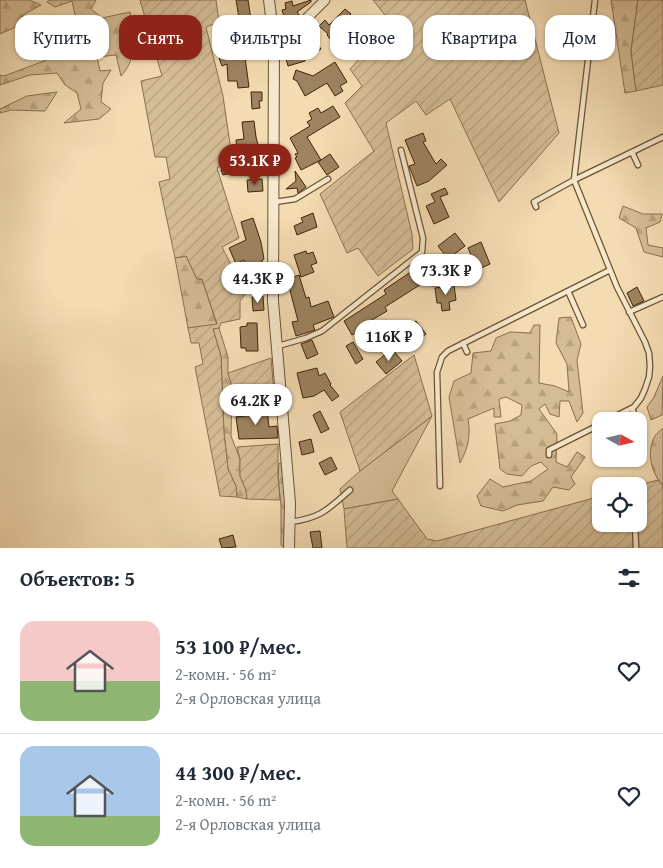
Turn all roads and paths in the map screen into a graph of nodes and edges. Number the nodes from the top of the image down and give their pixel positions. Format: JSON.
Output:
{"nodes":[{"id":1,"x":269,"y":0,"type":"edge"},
{"id":2,"x":325,"y":0,"type":"edge"},
{"id":3,"x":595,"y":0,"type":"edge"},
{"id":4,"x":271,"y":15,"type":"edge"},
{"id":5,"x":310,"y":15,"type":"edge"},
{"id":6,"x":274,"y":60,"type":"edge"},
{"id":7,"x":663,"y":137,"type":"edge"},
{"id":8,"x":401,"y":150,"type":"dead end"},
{"id":9,"x":632,"y":152,"type":"junction"},
{"id":10,"x":638,"y":165,"type":"dead end"},
{"id":11,"x":328,"y":179,"type":"dead end"},
{"id":12,"x":574,"y":180,"type":"junction"},
{"id":13,"x":275,"y":202,"type":"junction"},
{"id":14,"x":536,"y":207,"type":"dead end"},
{"id":15,"x":417,"y":257,"type":"junction"},
{"id":16,"x":610,"y":270,"type":"junction"},
{"id":17,"x":461,"y":280,"type":"dead end"},
{"id":18,"x":568,"y":291,"type":"junction"},
{"id":19,"x":663,"y":298,"type":"edge"},
{"id":20,"x":629,"y":312,"type":"junction"},
{"id":21,"x":583,"y":325,"type":"dead end"},
{"id":22,"x":463,"y":344,"type":"junction"},
{"id":23,"x":276,"y":346,"type":"junction"},
{"id":24,"x":467,"y":352,"type":"dead end"},
{"id":25,"x":632,"y":408,"type":"junction"},
{"id":26,"x":624,"y":412,"type":"edge"},
{"id":27,"x":634,"y":412,"type":"edge"},
{"id":28,"x":592,"y":428,"type":"edge"},
{"id":29,"x":549,"y":455,"type":"dead end"},
{"id":30,"x":440,"y":486,"type":"dead end"},
{"id":31,"x":350,"y":490,"type":"dead end"},
{"id":32,"x":290,"y":522,"type":"junction"},
{"id":33,"x":635,"y":532,"type":"edge"},
{"id":34,"x":289,"y":548,"type":"edge"},
{"id":35,"x":636,"y":548,"type":"edge"}],
"edges":[{"from":1,"to":4,"type":"street"},
{"from":2,"to":5,"type":"street"},
{"from":3,"to":12,"type":"lane"},
{"from":6,"to":13,"type":"street"},
{"from":7,"to":9,"type":"lane"},
{"from":8,"to":15,"type":"lane"},
{"from":9,"to":10,"type":"lane"},
{"from":9,"to":12,"type":"lane"},
{"from":11,"to":13,"type":"lane"},
{"from":12,"to":14,"type":"lane"},
{"from":12,"to":16,"type":"lane"},
{"from":13,"to":23,"type":"street"},
{"from":15,"to":17,"type":"lane"},
{"from":15,"to":23,"type":"lane"},
{"from":16,"to":18,"type":"lane"},
{"from":16,"to":20,"type":"lane"},
{"from":18,"to":21,"type":"lane"},
{"from":18,"to":22,"type":"lane"},
{"from":19,"to":20,"type":"lane"},
{"from":20,"to":25,"type":"lane"},
{"from":22,"to":24,"type":"lane"},
{"from":22,"to":30,"type":"lane"},
{"from":23,"to":32,"type":"street"},
{"from":25,"to":26,"type":"lane"},
{"from":25,"to":27,"type":"lane"},
{"from":28,"to":29,"type":"lane"},
{"from":31,"to":32,"type":"lane"},
{"from":32,"to":34,"type":"street"},
{"from":33,"to":35,"type":"lane"}]}
